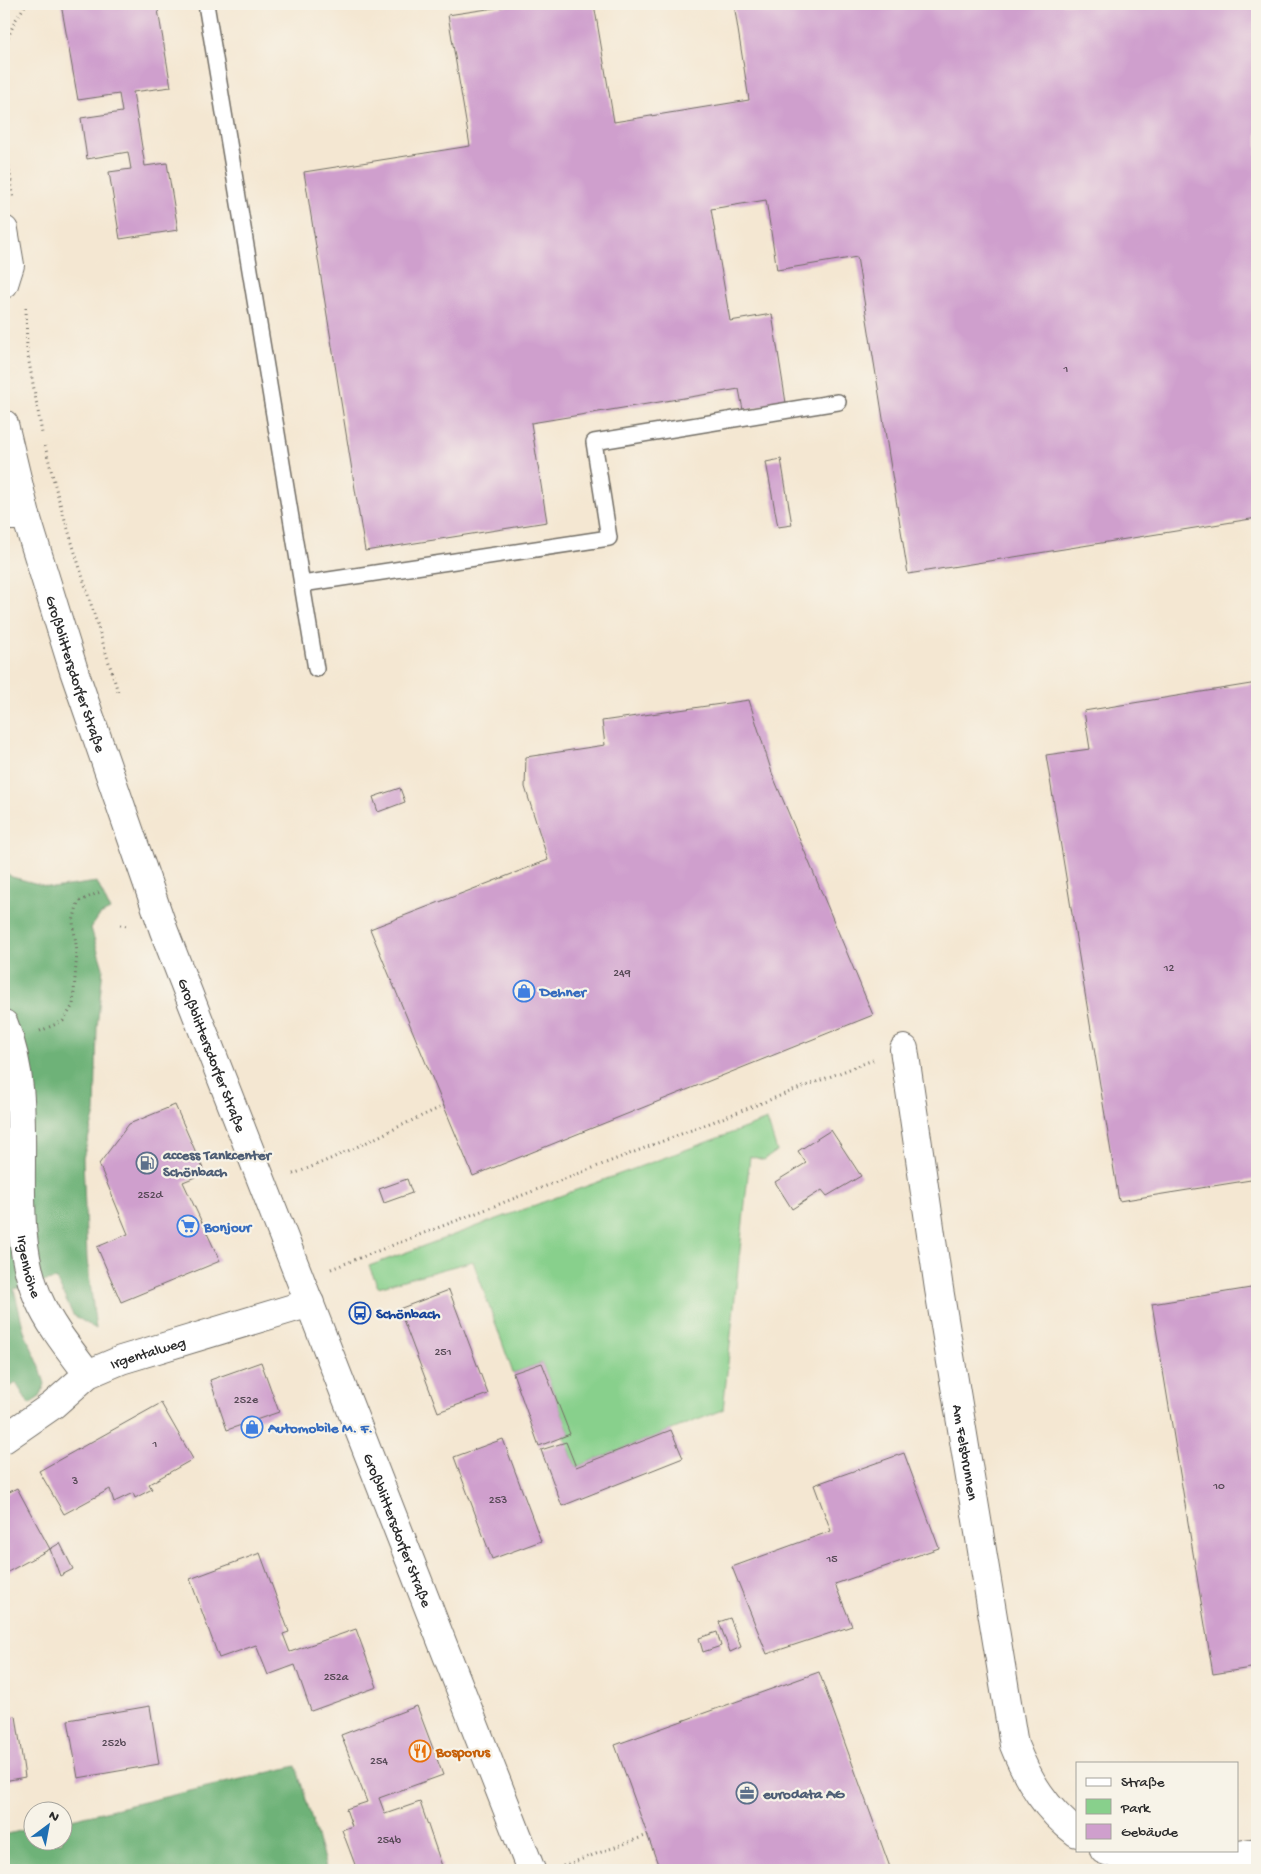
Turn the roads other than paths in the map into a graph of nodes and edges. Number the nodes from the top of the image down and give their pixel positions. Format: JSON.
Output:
{"nodes":[{"id":1,"x":206,"y":4,"type":"edge"},
{"id":2,"x":10,"y":219,"type":"edge"},
{"id":3,"x":4,"y":284,"type":"edge"},
{"id":4,"x":838,"y":402,"type":"dead end"},
{"id":5,"x":4,"y":424,"type":"edge"},
{"id":6,"x":15,"y":516,"type":"edge"},
{"id":7,"x":302,"y":584,"type":"junction"},
{"id":8,"x":316,"y":669,"type":"dead end"},
{"id":9,"x":4,"y":1024,"type":"edge"},
{"id":10,"x":904,"y":1049,"type":"road end"},
{"id":11,"x":310,"y":1303,"type":"junction"},
{"id":12,"x":88,"y":1374,"type":"junction"},
{"id":13,"x":4,"y":1439,"type":"edge"},
{"id":14,"x":1076,"y":1833,"type":"edge"},
{"id":15,"x":1109,"y":1852,"type":"edge"},
{"id":16,"x":1257,"y":1852,"type":"edge"},
{"id":17,"x":531,"y":1870,"type":"edge"}],
"edges":[{"from":1,"to":7,"type":"lane"},
{"from":2,"to":3,"type":"street"},
{"from":4,"to":7,"type":"lane"},
{"from":5,"to":6,"type":"street","name":"Großblittersdorfer Straße"},
{"from":6,"to":11,"type":"street","name":"Großblittersdorfer Straße"},
{"from":7,"to":8,"type":"lane"},
{"from":9,"to":12,"type":"street","name":"Irgenhöhe"},
{"from":10,"to":14,"type":"street","name":"Am Felsbrunnen"},
{"from":11,"to":12,"type":"street","name":"Irgentalweg"},
{"from":11,"to":17,"type":"street","name":"Großblittersdorfer Straße"},
{"from":12,"to":13,"type":"street","name":"Irgentalweg"},
{"from":15,"to":16,"type":"street"}]}
